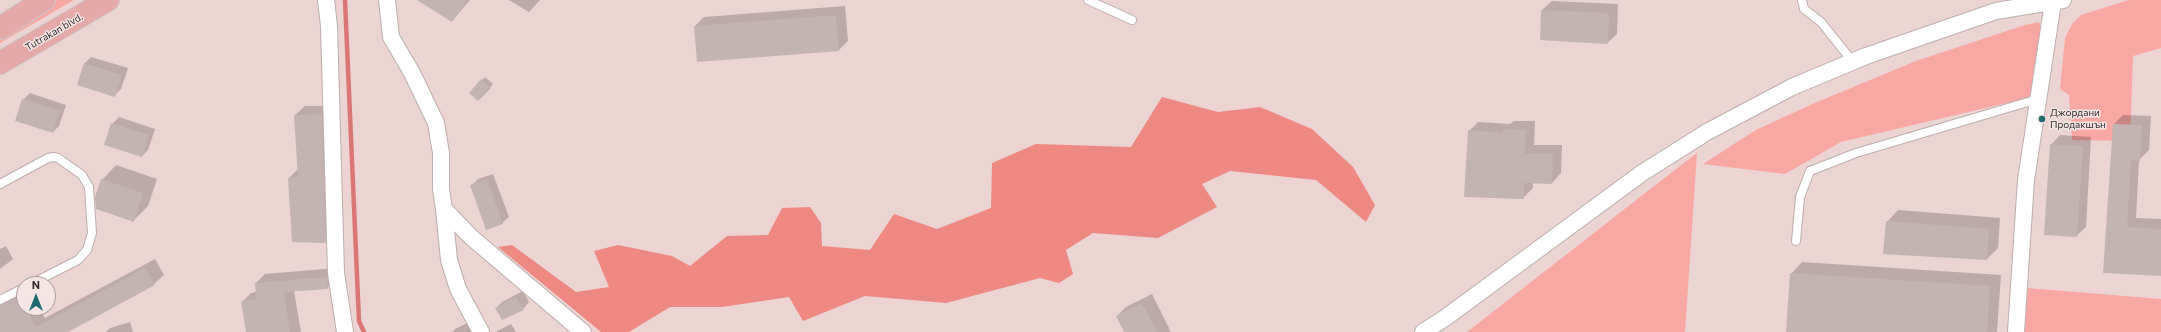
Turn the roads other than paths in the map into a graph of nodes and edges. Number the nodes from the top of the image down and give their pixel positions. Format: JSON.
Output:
{"nodes":[{"id":1,"x":44,"y":0,"type":"edge"},
{"id":2,"x":108,"y":0,"type":"edge"},
{"id":3,"x":326,"y":0,"type":"edge"},
{"id":4,"x":387,"y":0,"type":"edge"},
{"id":5,"x":1088,"y":0,"type":"edge"},
{"id":6,"x":1802,"y":0,"type":"edge"},
{"id":7,"x":2058,"y":1,"type":"edge"},
{"id":8,"x":2016,"y":5,"type":"edge"},
{"id":9,"x":1995,"y":6,"type":"edge"},
{"id":10,"x":1132,"y":20,"type":"dead end"},
{"id":11,"x":0,"y":28,"type":"edge"},
{"id":12,"x":1853,"y":62,"type":"junction"},
{"id":13,"x":0,"y":63,"type":"edge"},
{"id":14,"x":2038,"y":99,"type":"junction"},
{"id":15,"x":0,"y":184,"type":"edge"},
{"id":16,"x":444,"y":209,"type":"junction"},
{"id":17,"x":1796,"y":241,"type":"dead end"},
{"id":18,"x":47,"y":276,"type":"edge"},
{"id":19,"x":16,"y":292,"type":"edge"},
{"id":20,"x":0,"y":300,"type":"edge"},
{"id":21,"x":345,"y":332,"type":"edge"},
{"id":22,"x":481,"y":332,"type":"edge"},
{"id":23,"x":582,"y":332,"type":"edge"},
{"id":24,"x":1423,"y":332,"type":"edge"},
{"id":25,"x":2016,"y":332,"type":"edge"}],
"edges":[{"from":1,"to":11,"type":"main road"},
{"from":2,"to":13,"type":"main road","name":"Tutrakan blvd."},
{"from":3,"to":21,"type":"street"},
{"from":4,"to":16,"type":"street"},
{"from":5,"to":10,"type":"lane"},
{"from":6,"to":12,"type":"lane"},
{"from":7,"to":8,"type":"street"},
{"from":7,"to":14,"type":"street"},
{"from":8,"to":9,"type":"street"},
{"from":9,"to":12,"type":"street"},
{"from":12,"to":24,"type":"street"},
{"from":14,"to":17,"type":"lane"},
{"from":14,"to":25,"type":"street"},
{"from":15,"to":18,"type":"lane"},
{"from":16,"to":22,"type":"street"},
{"from":16,"to":23,"type":"street"},
{"from":19,"to":20,"type":"lane"}]}
